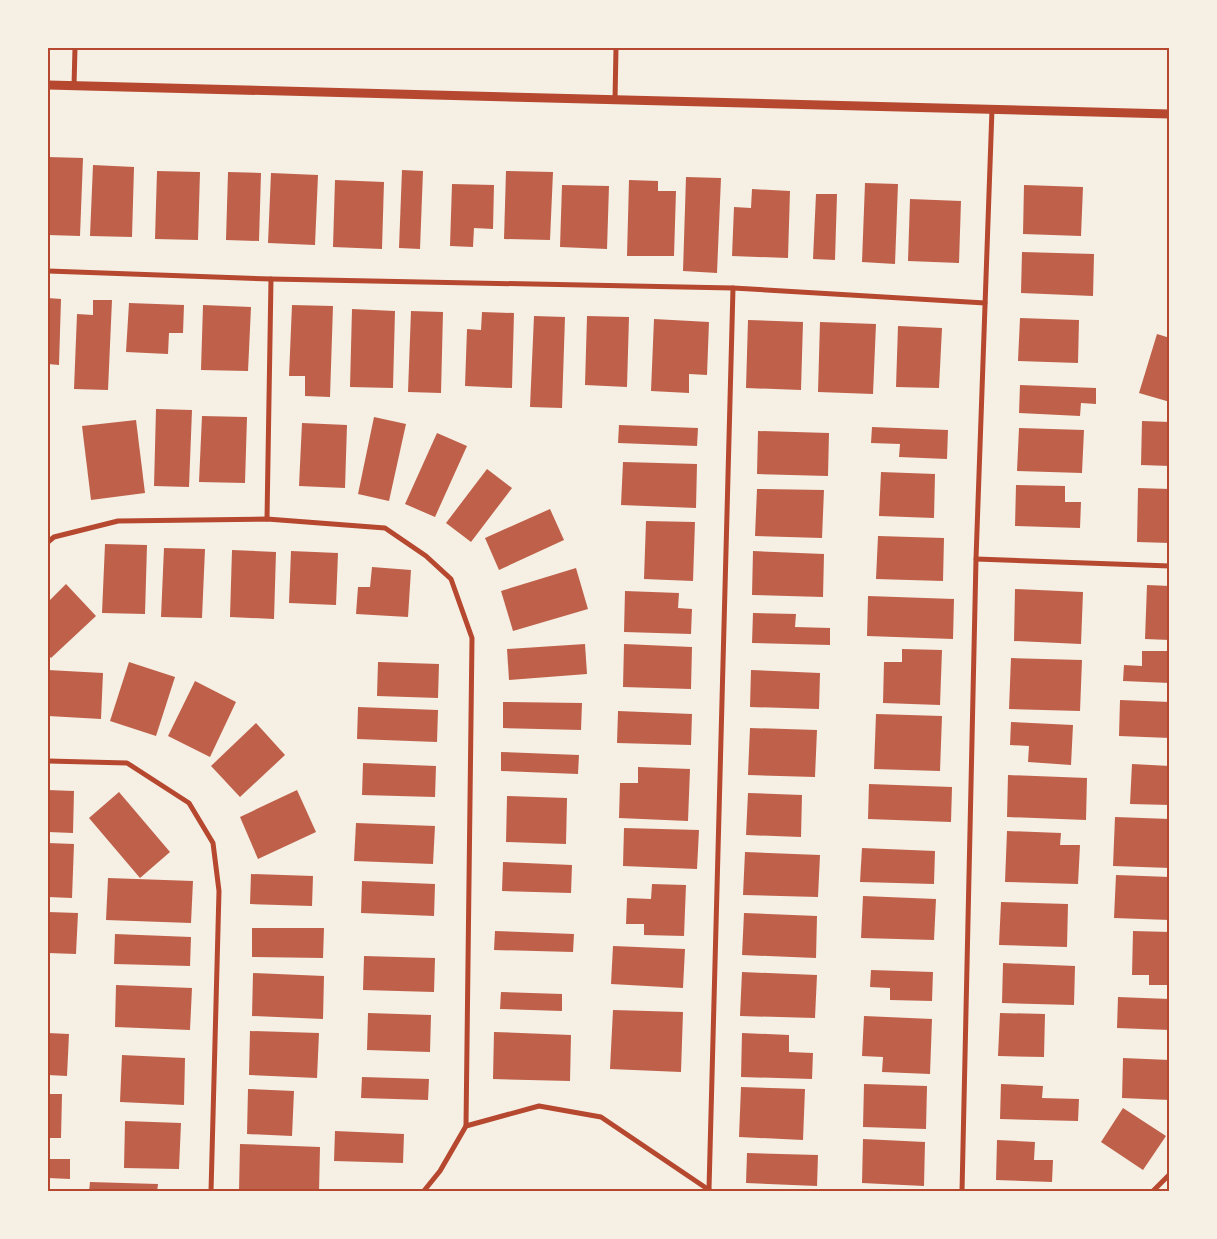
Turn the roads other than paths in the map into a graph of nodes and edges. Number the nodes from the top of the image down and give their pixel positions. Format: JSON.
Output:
{"nodes":[{"id":1,"x":75,"y":48,"type":"edge"},
{"id":2,"x":616,"y":48,"type":"edge"},
{"id":3,"x":48,"y":85,"type":"edge"},
{"id":4,"x":74,"y":86,"type":"junction"},
{"id":5,"x":615,"y":100,"type":"junction"},
{"id":6,"x":992,"y":109,"type":"junction"},
{"id":7,"x":1170,"y":114,"type":"edge"},
{"id":8,"x":48,"y":271,"type":"edge"},
{"id":9,"x":271,"y":279,"type":"junction"},
{"id":10,"x":733,"y":288,"type":"junction"},
{"id":11,"x":985,"y":303,"type":"junction"},
{"id":12,"x":267,"y":519,"type":"junction"},
{"id":13,"x":48,"y":542,"type":"edge"},
{"id":14,"x":976,"y":559,"type":"junction"},
{"id":15,"x":1170,"y":566,"type":"edge"},
{"id":16,"x":48,"y":761,"type":"edge"},
{"id":17,"x":466,"y":1126,"type":"junction"},
{"id":18,"x":1170,"y":1174,"type":"edge"},
{"id":19,"x":711,"y":1190,"type":"edge"},
{"id":20,"x":211,"y":1192,"type":"edge"},
{"id":21,"x":423,"y":1192,"type":"edge"},
{"id":22,"x":962,"y":1192,"type":"edge"},
{"id":23,"x":1152,"y":1192,"type":"edge"}],
"edges":[{"from":1,"to":4,"type":"street"},
{"from":2,"to":5,"type":"street"},
{"from":3,"to":4,"type":"street"},
{"from":4,"to":5,"type":"street"},
{"from":5,"to":6,"type":"street"},
{"from":6,"to":7,"type":"street"},
{"from":6,"to":11,"type":"street"},
{"from":8,"to":9,"type":"street"},
{"from":9,"to":10,"type":"street"},
{"from":9,"to":12,"type":"street"},
{"from":10,"to":11,"type":"street"},
{"from":10,"to":19,"type":"street"},
{"from":11,"to":14,"type":"street"},
{"from":12,"to":13,"type":"street"},
{"from":12,"to":17,"type":"street"},
{"from":14,"to":15,"type":"street"},
{"from":14,"to":22,"type":"street"},
{"from":16,"to":20,"type":"street"},
{"from":17,"to":19,"type":"street"},
{"from":17,"to":21,"type":"street"},
{"from":18,"to":23,"type":"street"}]}
